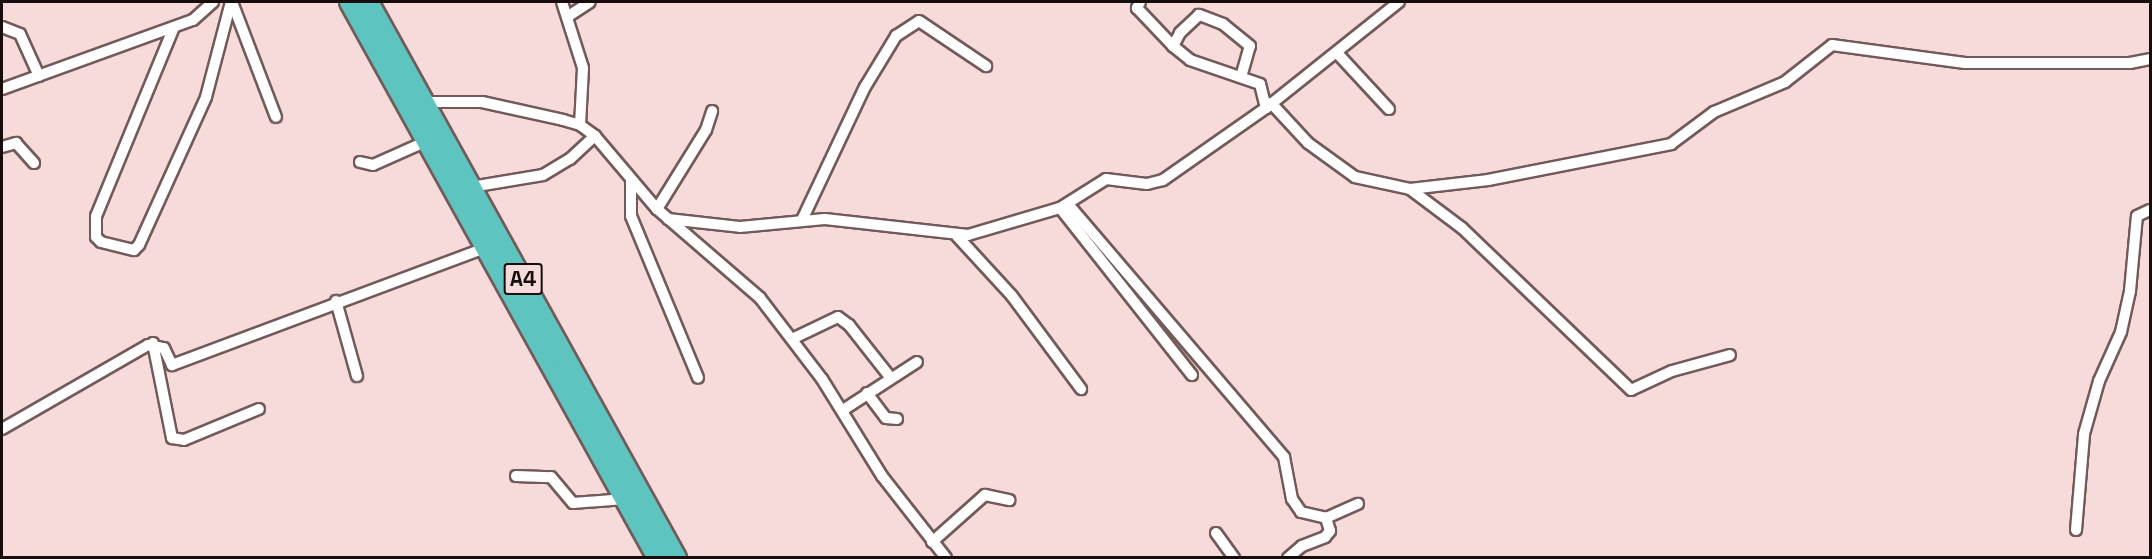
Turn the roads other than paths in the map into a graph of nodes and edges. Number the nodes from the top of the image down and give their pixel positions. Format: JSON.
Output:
{"nodes":[{"id":1,"x":213,"y":2,"type":"edge"},
{"id":2,"x":232,"y":2,"type":"edge"},
{"id":3,"x":350,"y":2,"type":"edge"},
{"id":4,"x":368,"y":2,"type":"edge"},
{"id":5,"x":562,"y":2,"type":"edge"},
{"id":6,"x":590,"y":2,"type":"edge"},
{"id":7,"x":1140,"y":2,"type":"edge"},
{"id":8,"x":1399,"y":2,"type":"edge"},
{"id":9,"x":567,"y":17,"type":"junction"},
{"id":10,"x":2,"y":27,"type":"edge"},
{"id":11,"x":174,"y":27,"type":"junction"},
{"id":12,"x":1173,"y":46,"type":"junction"},
{"id":13,"x":1338,"y":54,"type":"junction"},
{"id":14,"x":2151,"y":59,"type":"edge"},
{"id":15,"x":986,"y":66,"type":"dead end"},
{"id":16,"x":39,"y":76,"type":"junction"},
{"id":17,"x":1241,"y":77,"type":"junction"},
{"id":18,"x":2,"y":89,"type":"edge"},
{"id":19,"x":423,"y":102,"type":"junction"},
{"id":20,"x":1269,"y":106,"type":"junction"},
{"id":21,"x":1389,"y":110,"type":"dead end"},
{"id":22,"x":712,"y":111,"type":"dead end"},
{"id":23,"x":276,"y":117,"type":"dead end"},
{"id":24,"x":580,"y":125,"type":"junction"},
{"id":25,"x":595,"y":136,"type":"junction"},
{"id":26,"x":427,"y":141,"type":"junction"},
{"id":27,"x":2,"y":147,"type":"edge"},
{"id":28,"x":360,"y":162,"type":"dead end"},
{"id":29,"x":34,"y":163,"type":"dead end"},
{"id":30,"x":631,"y":180,"type":"junction"},
{"id":31,"x":471,"y":187,"type":"junction"},
{"id":32,"x":1410,"y":189,"type":"junction"},
{"id":33,"x":1064,"y":206,"type":"junction"},
{"id":34,"x":657,"y":209,"type":"junction"},
{"id":35,"x":2151,"y":210,"type":"edge"},
{"id":36,"x":668,"y":219,"type":"junction"},
{"id":37,"x":802,"y":220,"type":"junction"},
{"id":38,"x":957,"y":236,"type":"junction"},
{"id":39,"x":487,"y":247,"type":"junction"},
{"id":40,"x":336,"y":301,"type":"junction"},
{"id":41,"x":792,"y":339,"type":"junction"},
{"id":42,"x":153,"y":343,"type":"junction"},
{"id":43,"x":1730,"y":355,"type":"dead end"},
{"id":44,"x":917,"y":362,"type":"dead end"},
{"id":45,"x":1192,"y":375,"type":"dead end"},
{"id":46,"x":357,"y":376,"type":"dead end"},
{"id":47,"x":890,"y":377,"type":"junction"},
{"id":48,"x":698,"y":378,"type":"dead end"},
{"id":49,"x":1081,"y":389,"type":"dead end"},
{"id":50,"x":867,"y":393,"type":"junction"},
{"id":51,"x":259,"y":409,"type":"dead end"},
{"id":52,"x":843,"y":410,"type":"junction"},
{"id":53,"x":897,"y":419,"type":"dead end"},
{"id":54,"x":2,"y":429,"type":"edge"},
{"id":55,"x":516,"y":476,"type":"dead end"},
{"id":56,"x":625,"y":499,"type":"junction"},
{"id":57,"x":1009,"y":500,"type":"dead end"},
{"id":58,"x":1358,"y":504,"type":"dead end"},
{"id":59,"x":1326,"y":518,"type":"junction"},
{"id":60,"x":2076,"y":530,"type":"dead end"},
{"id":61,"x":1216,"y":534,"type":"dead end"},
{"id":62,"x":932,"y":542,"type":"junction"},
{"id":63,"x":658,"y":558,"type":"edge"},
{"id":64,"x":676,"y":558,"type":"edge"},
{"id":65,"x":946,"y":558,"type":"edge"},
{"id":66,"x":1234,"y":558,"type":"edge"},
{"id":67,"x":1288,"y":558,"type":"edge"}],
"edges":[{"from":1,"to":11,"type":"street"},
{"from":2,"to":11,"type":"street"},
{"from":2,"to":23,"type":"street"},
{"from":3,"to":26,"type":"highway","number":"A4"},
{"from":4,"to":19,"type":"highway","number":"A4"},
{"from":5,"to":9,"type":"street"},
{"from":6,"to":9,"type":"street"},
{"from":7,"to":12,"type":"street"},
{"from":8,"to":13,"type":"street"},
{"from":9,"to":24,"type":"street"},
{"from":10,"to":16,"type":"street"},
{"from":11,"to":16,"type":"street"},
{"from":12,"to":17,"type":"street"},
{"from":12,"to":17,"type":"street"},
{"from":13,"to":20,"type":"street"},
{"from":13,"to":21,"type":"street"},
{"from":14,"to":32,"type":"street"},
{"from":15,"to":37,"type":"street"},
{"from":16,"to":18,"type":"street"},
{"from":17,"to":20,"type":"street"},
{"from":19,"to":24,"type":"street"},
{"from":19,"to":31,"type":"highway","number":"A4"},
{"from":20,"to":32,"type":"street"},
{"from":20,"to":33,"type":"street"},
{"from":22,"to":34,"type":"street"},
{"from":24,"to":25,"type":"street"},
{"from":25,"to":30,"type":"street"},
{"from":25,"to":31,"type":"street"},
{"from":26,"to":28,"type":"street"},
{"from":26,"to":39,"type":"highway","number":"A4"},
{"from":27,"to":29,"type":"street"},
{"from":30,"to":34,"type":"street"},
{"from":30,"to":48,"type":"street"},
{"from":31,"to":64,"type":"highway","number":"A4"},
{"from":32,"to":43,"type":"street"},
{"from":33,"to":38,"type":"street"},
{"from":33,"to":45,"type":"street"},
{"from":33,"to":59,"type":"street"},
{"from":34,"to":36,"type":"street"},
{"from":35,"to":60,"type":"street"},
{"from":36,"to":37,"type":"street"},
{"from":36,"to":41,"type":"street"},
{"from":37,"to":38,"type":"street"},
{"from":38,"to":49,"type":"street"},
{"from":39,"to":40,"type":"street"},
{"from":39,"to":56,"type":"highway","number":"A4"},
{"from":40,"to":42,"type":"street"},
{"from":40,"to":46,"type":"street"},
{"from":41,"to":47,"type":"street"},
{"from":41,"to":52,"type":"street"},
{"from":42,"to":51,"type":"street"},
{"from":42,"to":54,"type":"street"},
{"from":44,"to":47,"type":"street"},
{"from":47,"to":50,"type":"street"},
{"from":50,"to":52,"type":"street"},
{"from":50,"to":53,"type":"street"},
{"from":52,"to":62,"type":"street"},
{"from":55,"to":56,"type":"street"},
{"from":56,"to":63,"type":"highway","number":"A4"},
{"from":57,"to":62,"type":"street"},
{"from":58,"to":59,"type":"street"},
{"from":59,"to":67,"type":"street"},
{"from":61,"to":66,"type":"street"},
{"from":62,"to":65,"type":"street"}]}
